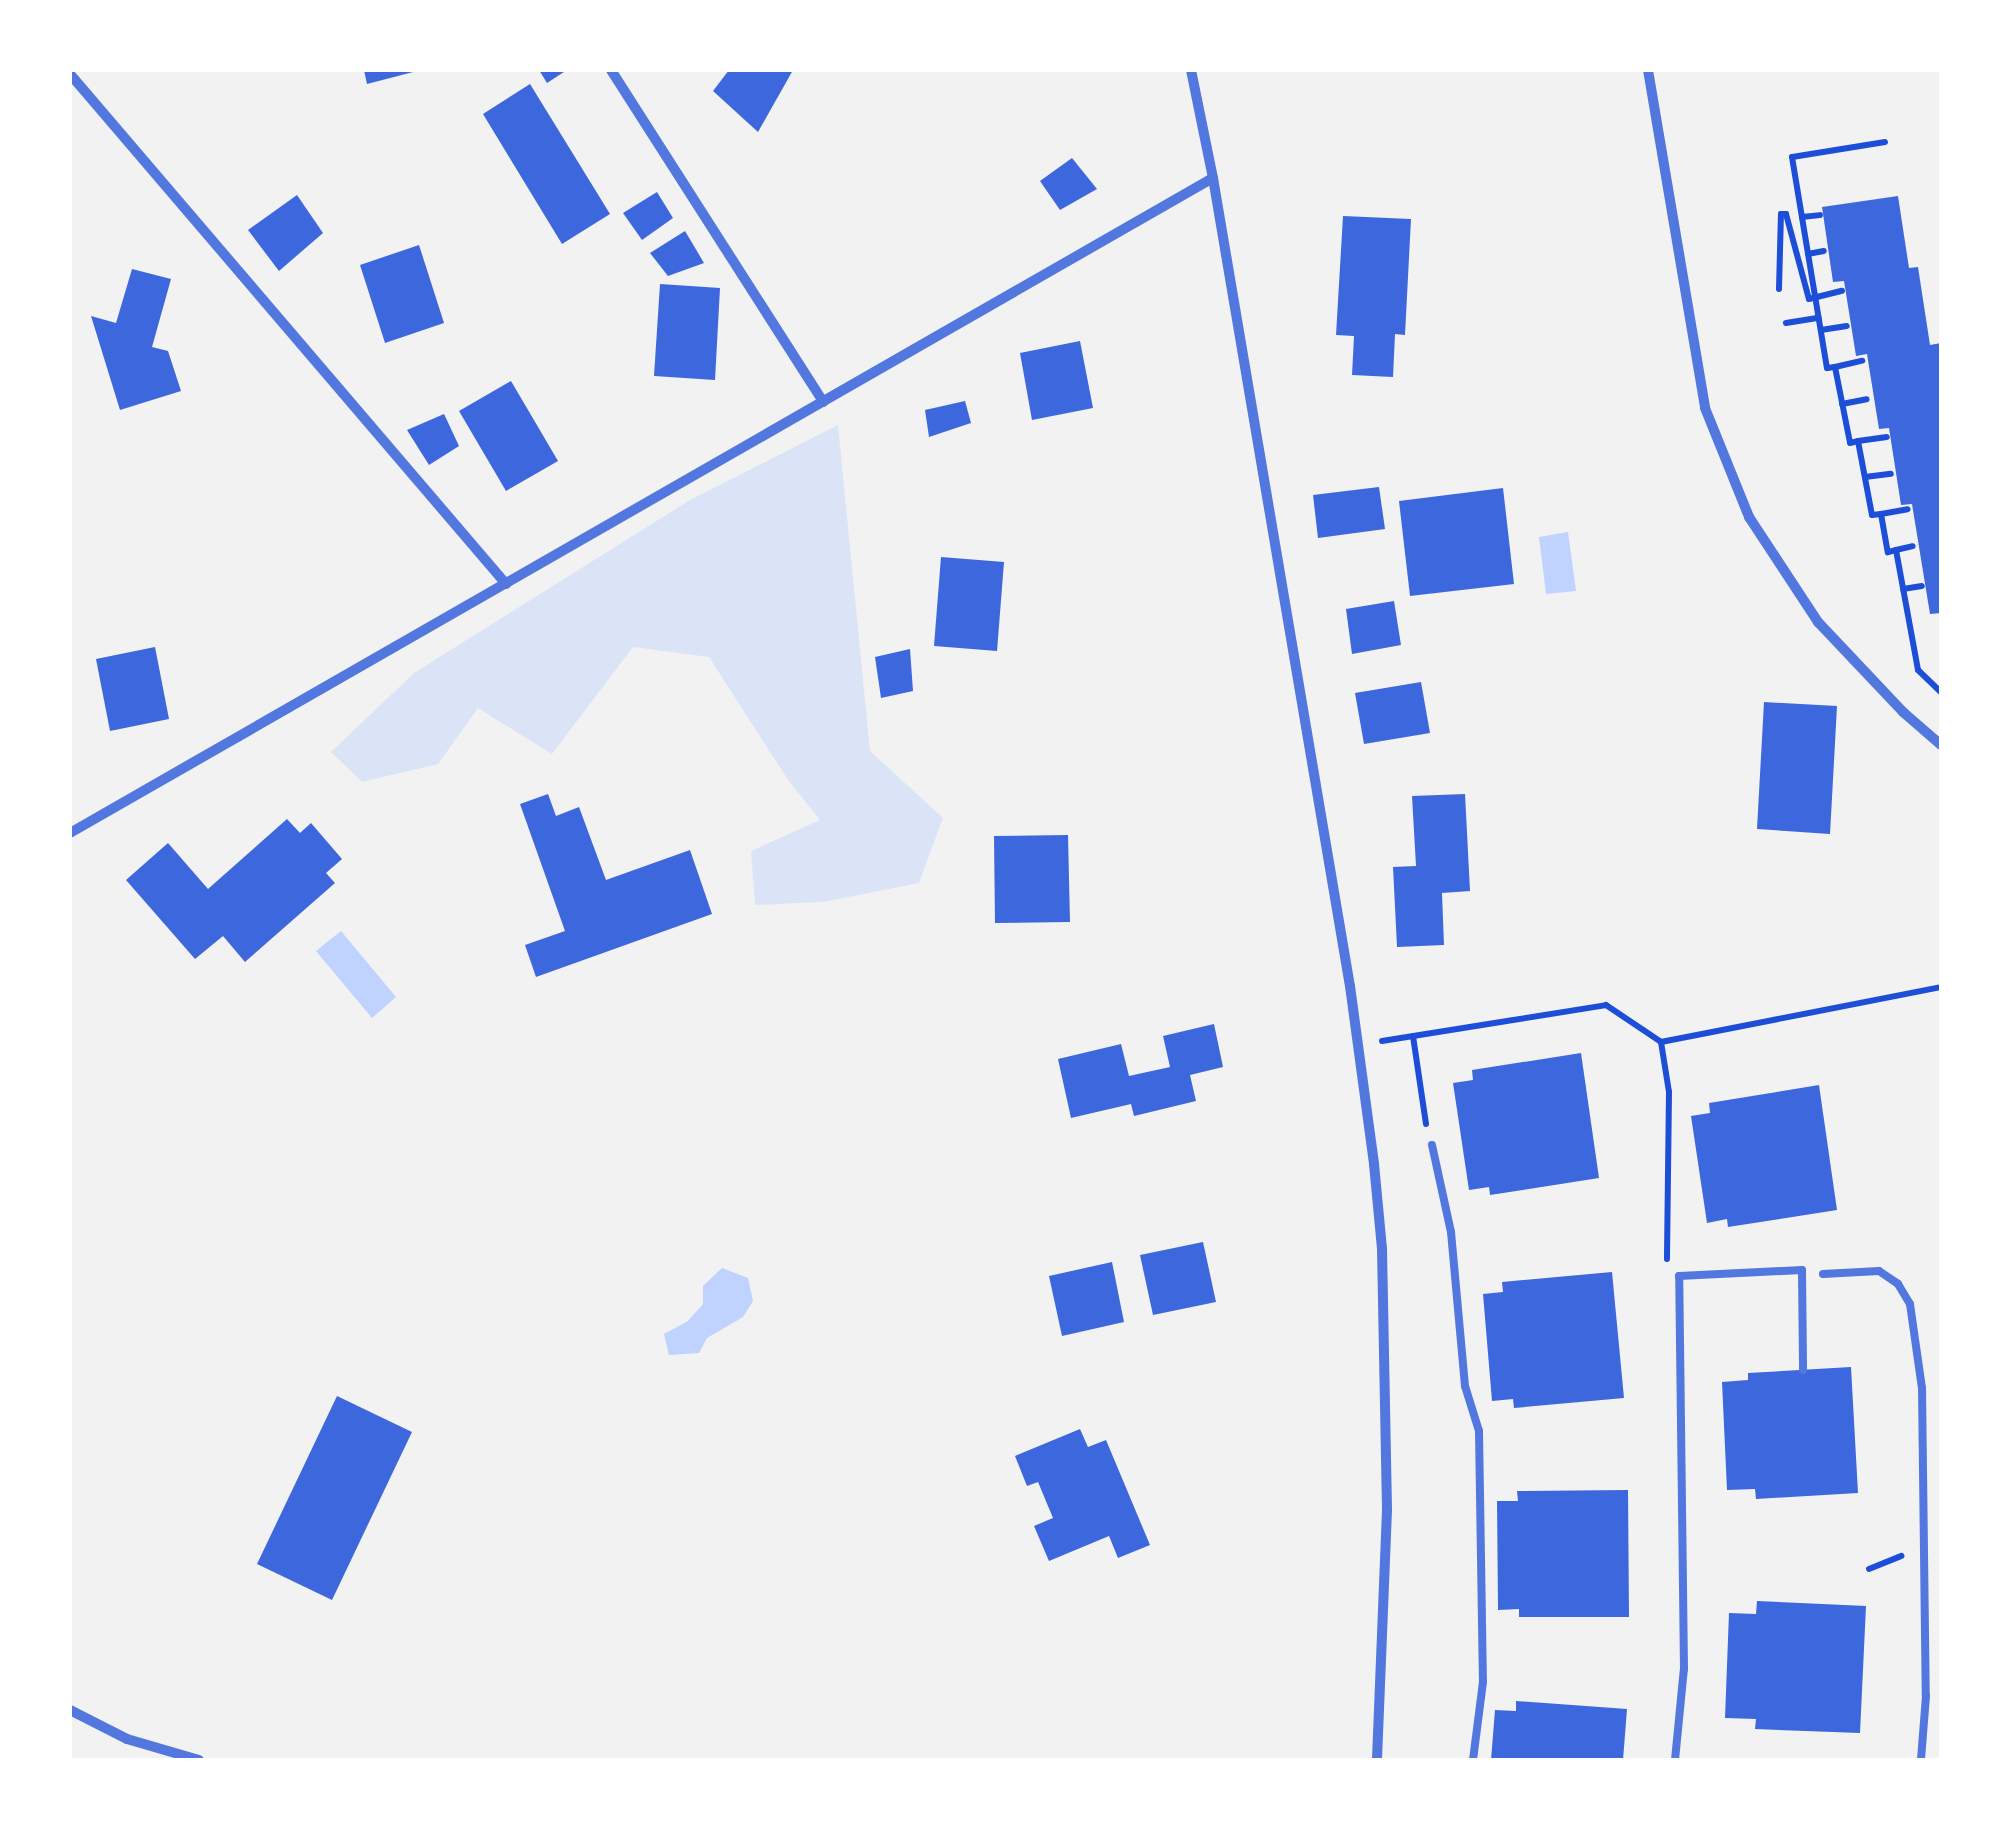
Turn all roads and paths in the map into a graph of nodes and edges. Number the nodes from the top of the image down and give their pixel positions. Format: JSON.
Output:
{"nodes":[{"id":1,"x":611,"y":70,"type":"edge"},
{"id":2,"x":1190,"y":70,"type":"edge"},
{"id":3,"x":1648,"y":70,"type":"edge"},
{"id":4,"x":70,"y":74,"type":"edge"},
{"id":5,"x":1885,"y":142,"type":"dead end"},
{"id":6,"x":1214,"y":178,"type":"junction"},
{"id":7,"x":1820,"y":214,"type":"dead end"},
{"id":8,"x":1802,"y":217,"type":"junction"},
{"id":9,"x":1824,"y":251,"type":"dead end"},
{"id":10,"x":1808,"y":254,"type":"junction"},
{"id":11,"x":1779,"y":290,"type":"dead end"},
{"id":12,"x":1842,"y":291,"type":"dead end"},
{"id":13,"x":1815,"y":297,"type":"junction"},
{"id":14,"x":1819,"y":318,"type":"junction"},
{"id":15,"x":1786,"y":323,"type":"dead end"},
{"id":16,"x":1847,"y":326,"type":"dead end"},
{"id":17,"x":1821,"y":330,"type":"junction"},
{"id":18,"x":1862,"y":361,"type":"dead end"},
{"id":19,"x":1835,"y":367,"type":"junction"},
{"id":20,"x":1867,"y":399,"type":"dead end"},
{"id":21,"x":823,"y":402,"type":"junction"},
{"id":22,"x":1842,"y":404,"type":"junction"},
{"id":23,"x":1886,"y":437,"type":"dead end"},
{"id":24,"x":1858,"y":442,"type":"junction"},
{"id":25,"x":1891,"y":474,"type":"dead end"},
{"id":26,"x":1864,"y":477,"type":"junction"},
{"id":27,"x":1908,"y":509,"type":"dead end"},
{"id":28,"x":1880,"y":514,"type":"junction"},
{"id":29,"x":1913,"y":546,"type":"dead end"},
{"id":30,"x":1896,"y":550,"type":"junction"},
{"id":31,"x":506,"y":584,"type":"junction"},
{"id":32,"x":1922,"y":586,"type":"dead end"},
{"id":33,"x":1903,"y":589,"type":"junction"},
{"id":34,"x":1941,"y":692,"type":"edge"},
{"id":35,"x":1941,"y":745,"type":"edge"},
{"id":36,"x":70,"y":833,"type":"edge"},
{"id":37,"x":1941,"y":987,"type":"edge"},
{"id":38,"x":1413,"y":1036,"type":"junction"},
{"id":39,"x":1377,"y":1042,"type":"dead end"},
{"id":40,"x":1661,"y":1042,"type":"junction"},
{"id":41,"x":1432,"y":1145,"type":"joint"},
{"id":42,"x":1823,"y":1274,"type":"dead end"},
{"id":43,"x":1678,"y":1276,"type":"junction"},
{"id":44,"x":1803,"y":1370,"type":"dead end"},
{"id":45,"x":1900,"y":1556,"type":"dead end"},
{"id":46,"x":1869,"y":1569,"type":"dead end"},
{"id":47,"x":70,"y":1710,"type":"edge"},
{"id":48,"x":198,"y":1760,"type":"edge"},
{"id":49,"x":1377,"y":1760,"type":"edge"},
{"id":50,"x":1474,"y":1760,"type":"edge"},
{"id":51,"x":1675,"y":1760,"type":"edge"},
{"id":52,"x":1921,"y":1760,"type":"edge"}],
"edges":[{"from":1,"to":21,"type":"street"},
{"from":2,"to":6,"type":"street"},
{"from":3,"to":35,"type":"street"},
{"from":4,"to":31,"type":"street"},
{"from":5,"to":8,"type":"path"},
{"from":6,"to":21,"type":"street"},
{"from":6,"to":49,"type":"street"},
{"from":7,"to":8,"type":"path"},
{"from":8,"to":10,"type":"path"},
{"from":9,"to":10,"type":"path"},
{"from":10,"to":13,"type":"path"},
{"from":11,"to":13,"type":"path"},
{"from":12,"to":13,"type":"path"},
{"from":13,"to":14,"type":"path"},
{"from":14,"to":15,"type":"path"},
{"from":14,"to":17,"type":"path"},
{"from":16,"to":17,"type":"path"},
{"from":17,"to":19,"type":"path"},
{"from":18,"to":19,"type":"path"},
{"from":19,"to":22,"type":"path"},
{"from":20,"to":22,"type":"path"},
{"from":21,"to":31,"type":"street"},
{"from":22,"to":24,"type":"path"},
{"from":23,"to":24,"type":"path"},
{"from":24,"to":26,"type":"path"},
{"from":25,"to":26,"type":"path"},
{"from":26,"to":28,"type":"path"},
{"from":27,"to":28,"type":"path"},
{"from":28,"to":30,"type":"path"},
{"from":29,"to":30,"type":"path"},
{"from":30,"to":33,"type":"path"},
{"from":31,"to":36,"type":"street"},
{"from":32,"to":33,"type":"path"},
{"from":33,"to":34,"type":"path"},
{"from":37,"to":40,"type":"path"},
{"from":38,"to":39,"type":"path"},
{"from":38,"to":40,"type":"path"},
{"from":38,"to":41,"type":"path"},
{"from":40,"to":43,"type":"path"},
{"from":41,"to":50,"type":"lane"},
{"from":42,"to":52,"type":"lane"},
{"from":43,"to":44,"type":"lane"},
{"from":43,"to":51,"type":"lane"},
{"from":45,"to":46,"type":"path"},
{"from":47,"to":48,"type":"street"}]}
